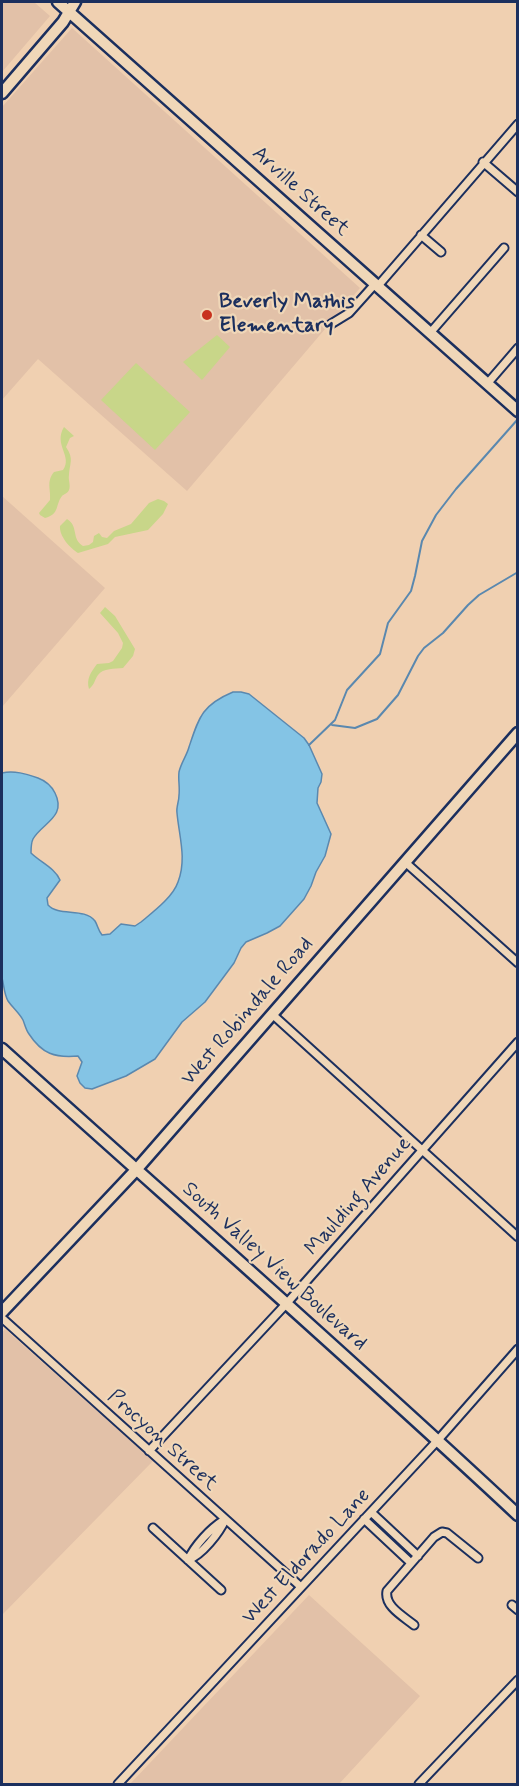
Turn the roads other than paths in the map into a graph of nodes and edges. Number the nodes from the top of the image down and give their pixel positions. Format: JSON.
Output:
{"nodes":[{"id":1,"x":58,"y":2,"type":"edge"},
{"id":2,"x":75,"y":2,"type":"edge"},
{"id":3,"x":69,"y":12,"type":"junction"},
{"id":4,"x":2,"y":93,"type":"edge"},
{"id":5,"x":518,"y":124,"type":"edge"},
{"id":6,"x":483,"y":162,"type":"junction"},
{"id":7,"x":518,"y":192,"type":"edge"},
{"id":8,"x":421,"y":235,"type":"junction"},
{"id":9,"x":504,"y":248,"type":"dead end"},
{"id":10,"x":441,"y":252,"type":"dead end"},
{"id":11,"x":376,"y":285,"type":"junction"},
{"id":12,"x":331,"y":324,"type":"dead end"},
{"id":13,"x":430,"y":333,"type":"junction"},
{"id":14,"x":518,"y":348,"type":"edge"},
{"id":15,"x":487,"y":384,"type":"junction"},
{"id":16,"x":518,"y":411,"type":"edge"},
{"id":17,"x":518,"y":733,"type":"edge"},
{"id":18,"x":405,"y":862,"type":"junction"},
{"id":19,"x":518,"y":963,"type":"edge"},
{"id":20,"x":272,"y":1014,"type":"junction"},
{"id":21,"x":518,"y":1042,"type":"edge"},
{"id":22,"x":2,"y":1049,"type":"edge"},
{"id":23,"x":422,"y":1149,"type":"junction"},
{"id":24,"x":136,"y":1170,"type":"junction"},
{"id":25,"x":518,"y":1237,"type":"edge"},
{"id":26,"x":287,"y":1303,"type":"junction"},
{"id":27,"x":2,"y":1312,"type":"edge"},
{"id":28,"x":2,"y":1318,"type":"edge"},
{"id":29,"x":518,"y":1349,"type":"edge"},
{"id":30,"x":438,"y":1440,"type":"junction"},
{"id":31,"x":149,"y":1451,"type":"junction"},
{"id":32,"x":371,"y":1512,"type":"junction"},
{"id":33,"x":518,"y":1515,"type":"edge"},
{"id":34,"x":364,"y":1519,"type":"junction"},
{"id":35,"x":225,"y":1520,"type":"junction"},
{"id":36,"x":153,"y":1528,"type":"dead end"},
{"id":37,"x":418,"y":1556,"type":"junction"},
{"id":38,"x":478,"y":1558,"type":"dead end"},
{"id":39,"x":188,"y":1560,"type":"junction"},
{"id":40,"x":411,"y":1563,"type":"junction"},
{"id":41,"x":301,"y":1587,"type":"junction"},
{"id":42,"x":221,"y":1590,"type":"dead end"},
{"id":43,"x":414,"y":1625,"type":"dead end"},
{"id":44,"x":518,"y":1680,"type":"edge"},
{"id":45,"x":118,"y":1785,"type":"edge"},
{"id":46,"x":419,"y":1785,"type":"edge"}],
"edges":[{"from":1,"to":3,"type":"street","name":"Arville Street"},
{"from":2,"to":3,"type":"street"},
{"from":3,"to":4,"type":"street"},
{"from":3,"to":11,"type":"street","name":"Arville Street"},
{"from":5,"to":6,"type":"street"},
{"from":6,"to":7,"type":"street"},
{"from":6,"to":8,"type":"street"},
{"from":8,"to":10,"type":"street"},
{"from":8,"to":11,"type":"street"},
{"from":9,"to":13,"type":"street"},
{"from":11,"to":12,"type":"street"},
{"from":11,"to":13,"type":"street","name":"Arville Street"},
{"from":13,"to":15,"type":"street","name":"Arville Street"},
{"from":14,"to":15,"type":"street"},
{"from":15,"to":16,"type":"street","name":"Arville Street"},
{"from":17,"to":18,"type":"street","name":"West Robindale Road"},
{"from":18,"to":19,"type":"street"},
{"from":18,"to":20,"type":"street","name":"West Robindale Road"},
{"from":20,"to":23,"type":"street"},
{"from":20,"to":24,"type":"street","name":"West Robindale Road"},
{"from":21,"to":23,"type":"street","name":"Maulding Avenue"},
{"from":22,"to":24,"type":"street","name":"South Valley View Boulevard"},
{"from":23,"to":25,"type":"street"},
{"from":23,"to":26,"type":"street","name":"Maulding Avenue"},
{"from":24,"to":26,"type":"street","name":"South Valley View Boulevard"},
{"from":24,"to":27,"type":"street","name":"West Robindale Road"},
{"from":26,"to":30,"type":"street","name":"South Valley View Boulevard"},
{"from":26,"to":31,"type":"street","name":"Maulding Avenue"},
{"from":28,"to":31,"type":"street","name":"Procyon Street"},
{"from":29,"to":30,"type":"street","name":"West Eldorado Lane"},
{"from":30,"to":32,"type":"street","name":"West Eldorado Lane"},
{"from":30,"to":33,"type":"street","name":"South Valley View Boulevard"},
{"from":31,"to":35,"type":"street","name":"Procyon Street"},
{"from":32,"to":34,"type":"street","name":"West Eldorado Lane"},
{"from":32,"to":37,"type":"street"},
{"from":34,"to":40,"type":"street"},
{"from":34,"to":41,"type":"street","name":"West Eldorado Lane"},
{"from":35,"to":39,"type":"street"},
{"from":35,"to":41,"type":"street","name":"Procyon Street"},
{"from":36,"to":39,"type":"street"},
{"from":37,"to":38,"type":"street"},
{"from":37,"to":40,"type":"street"},
{"from":39,"to":42,"type":"street"},
{"from":40,"to":43,"type":"street"},
{"from":41,"to":45,"type":"street","name":"West Eldorado Lane"},
{"from":44,"to":46,"type":"street"}]}
